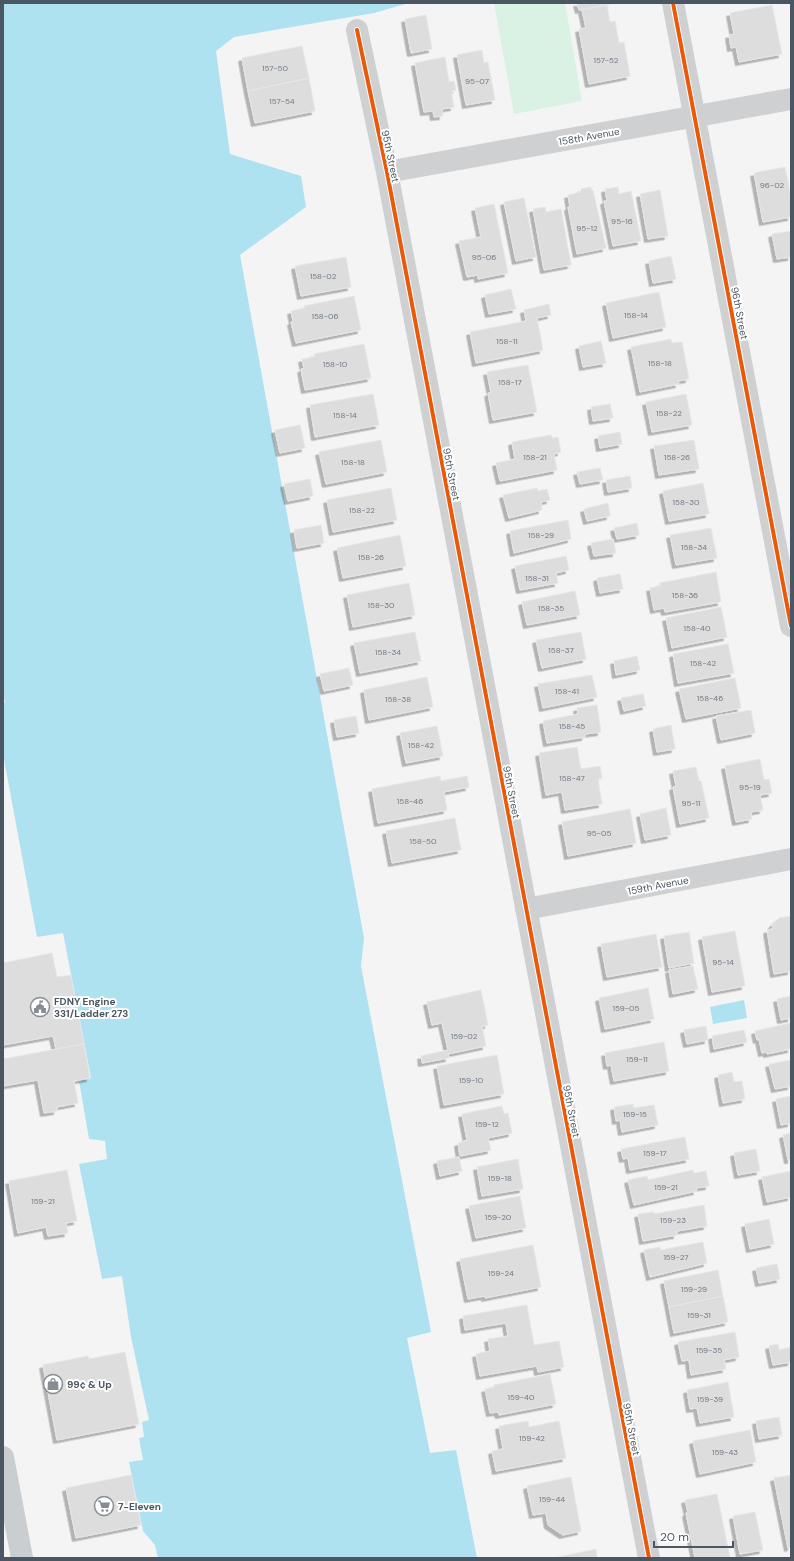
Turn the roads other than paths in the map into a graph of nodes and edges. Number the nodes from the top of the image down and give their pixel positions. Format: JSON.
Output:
{"nodes":[{"id":1,"x":673,"y":3,"type":"edge"},
{"id":2,"x":357,"y":30,"type":"dead end"},
{"id":3,"x":791,"y":99,"type":"edge"},
{"id":4,"x":694,"y":116,"type":"junction"},
{"id":5,"x":387,"y":172,"type":"junction"},
{"id":6,"x":791,"y":626,"type":"edge"},
{"id":7,"x":791,"y":860,"type":"edge"},
{"id":8,"x":526,"y":909,"type":"junction"},
{"id":9,"x":3,"y":1457,"type":"edge"},
{"id":10,"x":22,"y":1558,"type":"edge"},
{"id":11,"x":649,"y":1558,"type":"edge"}],
"edges":[{"from":1,"to":4,"type":"street","name":"96th Street"},
{"from":2,"to":5,"type":"street","name":"95th Street"},
{"from":3,"to":4,"type":"street","name":"158th Avenue"},
{"from":4,"to":5,"type":"street","name":"158th Avenue"},
{"from":4,"to":6,"type":"street","name":"96th Street"},
{"from":5,"to":8,"type":"street","name":"95th Street"},
{"from":7,"to":8,"type":"street","name":"159th Avenue"},
{"from":8,"to":11,"type":"street","name":"95th Street"},
{"from":9,"to":10,"type":"main road"}]}
